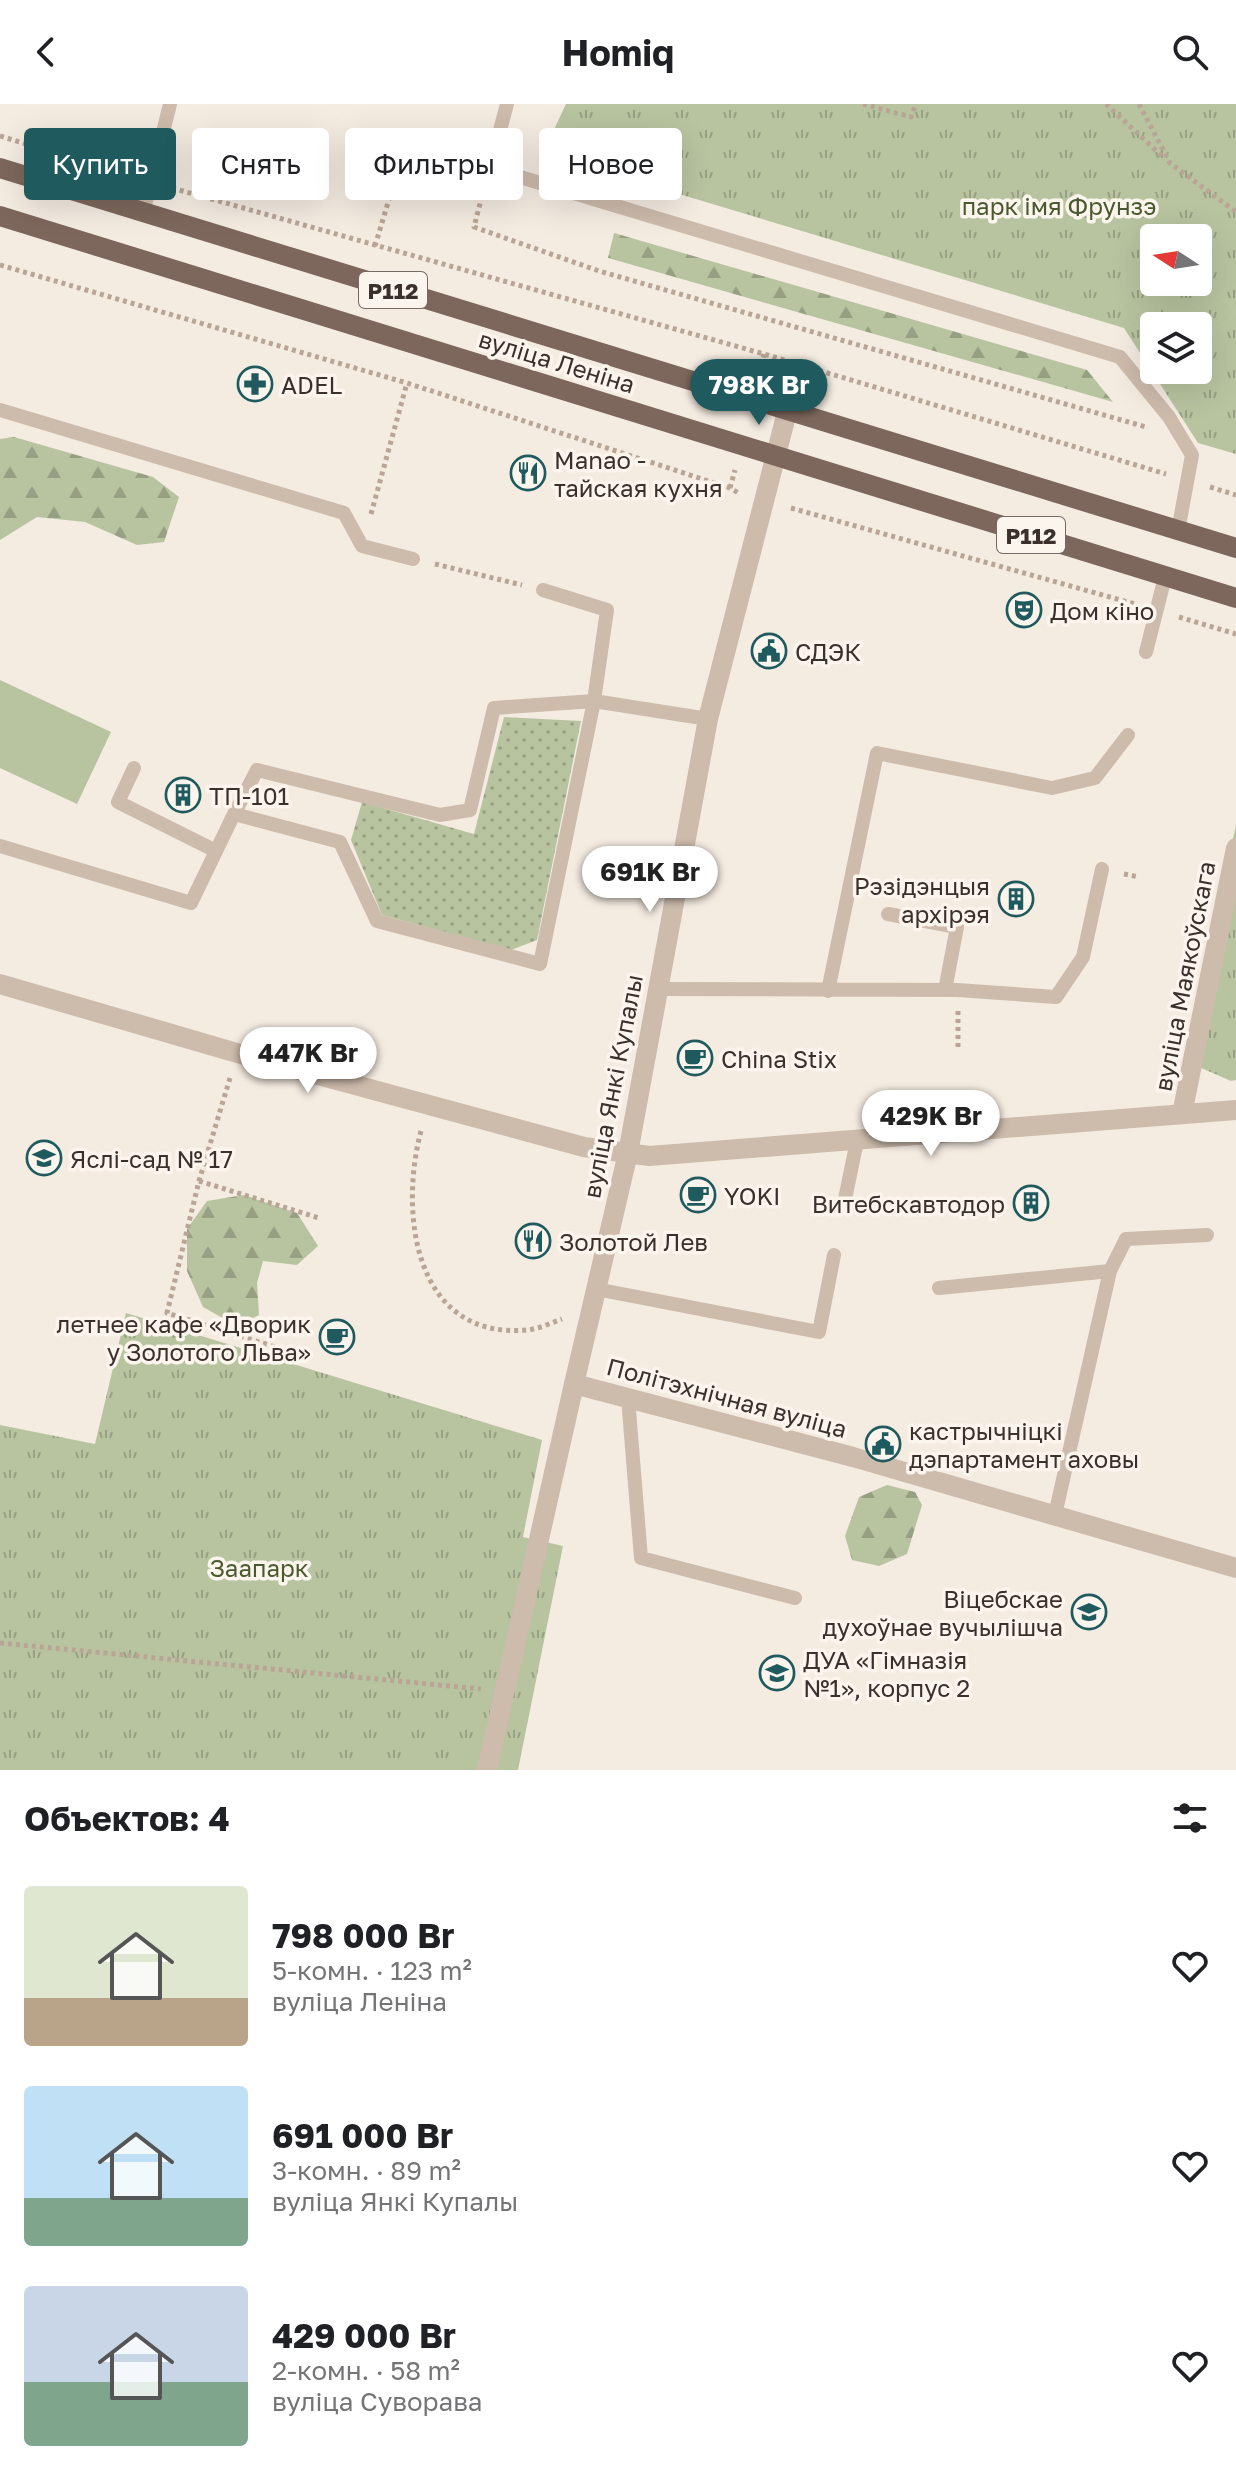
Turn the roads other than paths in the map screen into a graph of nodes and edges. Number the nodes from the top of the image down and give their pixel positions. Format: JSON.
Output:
{"nodes":[{"id":1,"x":170,"y":104,"type":"edge"},
{"id":2,"x":507,"y":104,"type":"edge"},
{"id":3,"x":0,"y":168,"type":"edge"},
{"id":4,"x":143,"y":213,"type":"junction"},
{"id":5,"x":0,"y":216,"type":"edge"},
{"id":6,"x":0,"y":410,"type":"edge"},
{"id":7,"x":787,"y":412,"type":"junction"},
{"id":8,"x":774,"y":456,"type":"junction"},
{"id":9,"x":1178,"y":531,"type":"junction"},
{"id":10,"x":1236,"y":548,"type":"edge"},
{"id":11,"x":413,"y":559,"type":"road end"},
{"id":12,"x":1165,"y":577,"type":"junction"},
{"id":13,"x":543,"y":590,"type":"road end"},
{"id":14,"x":1236,"y":598,"type":"edge"},
{"id":15,"x":1146,"y":652,"type":"dead end"},
{"id":16,"x":594,"y":701,"type":"junction"},
{"id":17,"x":708,"y":719,"type":"junction"},
{"id":18,"x":1128,"y":735,"type":"dead end"},
{"id":19,"x":134,"y":768,"type":"dead end"},
{"id":20,"x":234,"y":814,"type":"junction"},
{"id":21,"x":0,"y":846,"type":"edge"},
{"id":22,"x":1236,"y":848,"type":"edge"},
{"id":23,"x":216,"y":851,"type":"junction"},
{"id":24,"x":1102,"y":869,"type":"dead end"},
{"id":25,"x":888,"y":914,"type":"dead end"},
{"id":26,"x":0,"y":984,"type":"edge"},
{"id":27,"x":658,"y":989,"type":"junction"},
{"id":28,"x":951,"y":990,"type":"junction"},
{"id":29,"x":828,"y":991,"type":"junction"},
{"id":30,"x":1236,"y":1110,"type":"edge"},
{"id":31,"x":1182,"y":1114,"type":"junction"},
{"id":32,"x":857,"y":1141,"type":"junction"},
{"id":33,"x":628,"y":1153,"type":"junction"},
{"id":34,"x":844,"y":1204,"type":"dead end"},
{"id":35,"x":1207,"y":1235,"type":"dead end"},
{"id":36,"x":834,"y":1255,"type":"dead end"},
{"id":37,"x":1110,"y":1271,"type":"junction"},
{"id":38,"x":939,"y":1288,"type":"dead end"},
{"id":39,"x":596,"y":1289,"type":"junction"},
{"id":40,"x":574,"y":1384,"type":"junction"},
{"id":41,"x":628,"y":1398,"type":"junction"},
{"id":42,"x":1055,"y":1515,"type":"junction"},
{"id":43,"x":1236,"y":1568,"type":"edge"},
{"id":44,"x":795,"y":1598,"type":"dead end"},
{"id":45,"x":487,"y":1770,"type":"edge"}],
"edges":[{"from":1,"to":4,"type":"lane"},
{"from":2,"to":9,"type":"lane"},
{"from":3,"to":4,"type":"main road","name":"вуліца Леніна","number":"Р112"},
{"from":4,"to":7,"type":"main road","name":"вуліца Леніна","number":"Р112"},
{"from":5,"to":8,"type":"main road","name":"вуліца Леніна","number":"Р112"},
{"from":6,"to":11,"type":"lane"},
{"from":7,"to":8,"type":"street","name":"вуліца Янкі Купалы"},
{"from":7,"to":9,"type":"main road","name":"вуліца Леніна","number":"Р112"},
{"from":8,"to":12,"type":"main road","name":"вуліца Леніна","number":"Р112"},
{"from":8,"to":17,"type":"street","name":"вуліца Янкі Купалы"},
{"from":9,"to":10,"type":"main road","name":"вуліца Леніна","number":"Р112"},
{"from":12,"to":14,"type":"main road","name":"вуліца Леніна","number":"Р112"},
{"from":12,"to":15,"type":"lane"},
{"from":13,"to":16,"type":"lane"},
{"from":16,"to":17,"type":"lane"},
{"from":16,"to":20,"type":"lane"},
{"from":16,"to":20,"type":"lane"},
{"from":17,"to":27,"type":"street","name":"вуліца Янкі Купалы"},
{"from":18,"to":29,"type":"lane"},
{"from":19,"to":23,"type":"lane"},
{"from":20,"to":23,"type":"lane"},
{"from":21,"to":23,"type":"lane"},
{"from":22,"to":31,"type":"street","name":"вуліца Маякоўскага"},
{"from":24,"to":28,"type":"lane"},
{"from":25,"to":28,"type":"lane"},
{"from":26,"to":33,"type":"street"},
{"from":27,"to":29,"type":"lane"},
{"from":27,"to":33,"type":"street","name":"вуліца Янкі Купалы"},
{"from":28,"to":29,"type":"lane"},
{"from":30,"to":31,"type":"street"},
{"from":31,"to":32,"type":"street"},
{"from":32,"to":33,"type":"street"},
{"from":32,"to":34,"type":"lane"},
{"from":33,"to":39,"type":"street","name":"вуліца Янкі Купалы"},
{"from":35,"to":37,"type":"lane"},
{"from":36,"to":39,"type":"lane"},
{"from":37,"to":38,"type":"lane"},
{"from":37,"to":42,"type":"lane"},
{"from":39,"to":40,"type":"street","name":"вуліца Янкі Купалы"},
{"from":40,"to":41,"type":"street","name":"Політэхнічная вуліца"},
{"from":40,"to":45,"type":"street","name":"вуліца Янкі Купалы"},
{"from":41,"to":42,"type":"street","name":"Політэхнічная вуліца"},
{"from":41,"to":44,"type":"lane"},
{"from":42,"to":43,"type":"street","name":"Політэхнічная вуліца"}]}
